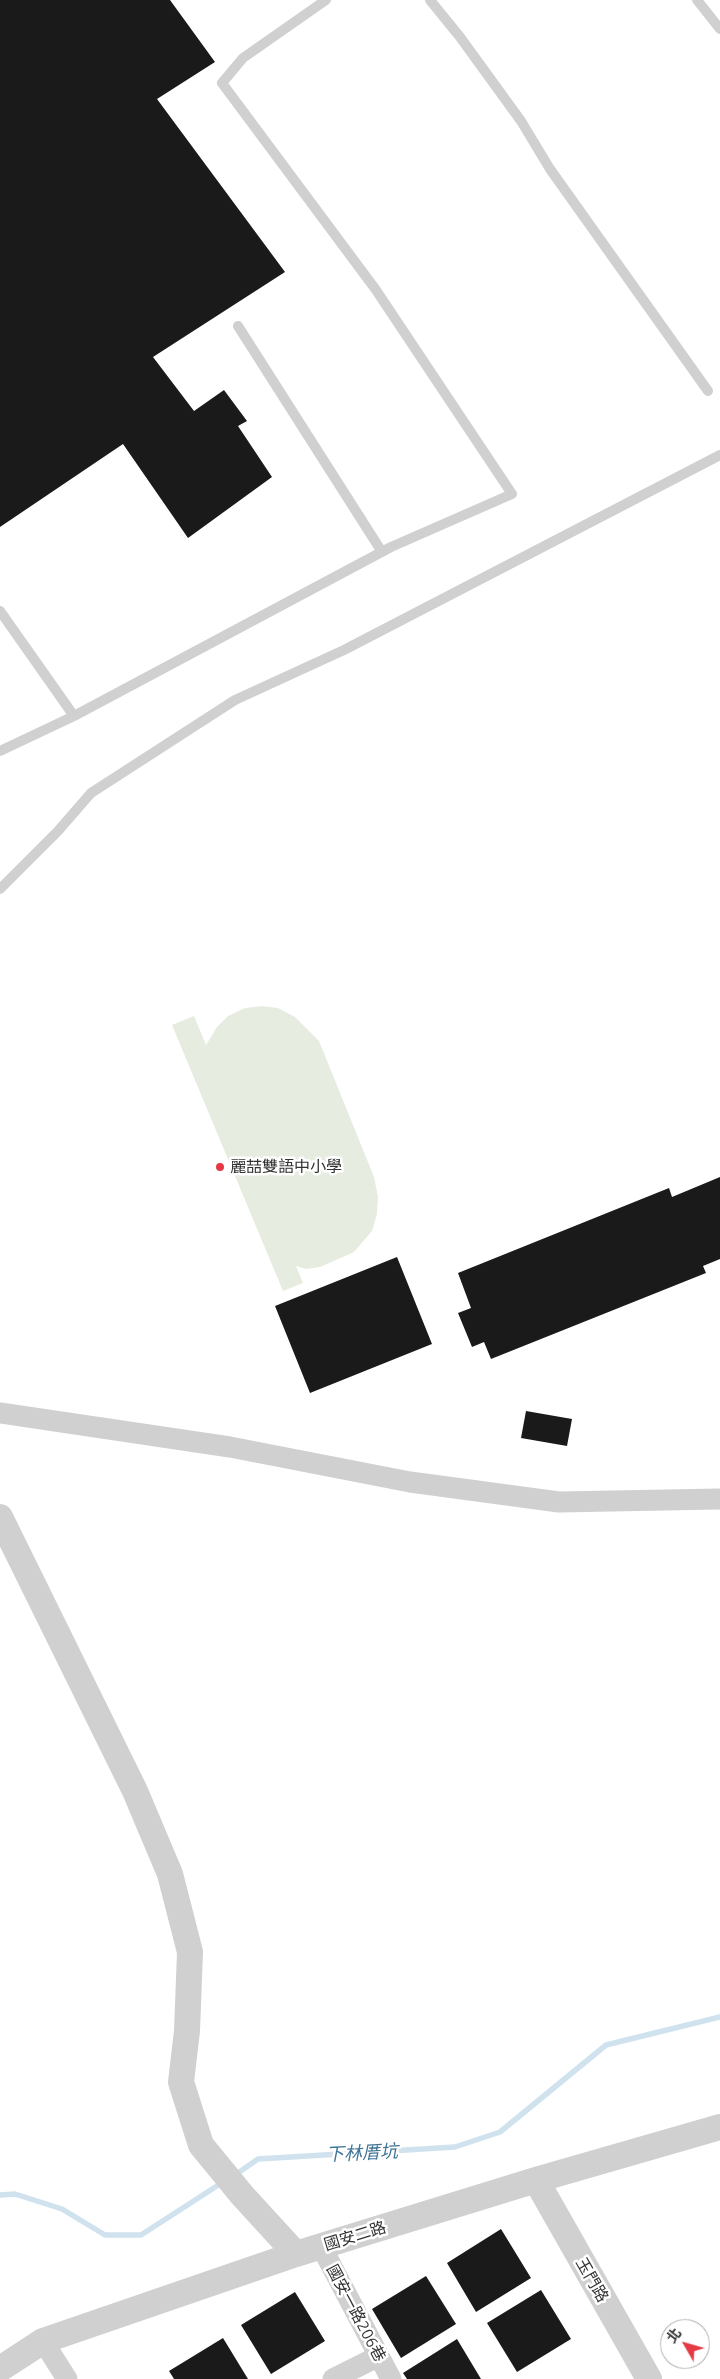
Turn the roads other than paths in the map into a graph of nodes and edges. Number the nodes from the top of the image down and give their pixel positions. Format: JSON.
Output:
{"nodes":[{"id":1,"x":326,"y":0,"type":"edge"},
{"id":2,"x":430,"y":0,"type":"edge"},
{"id":3,"x":697,"y":0,"type":"edge"},
{"id":4,"x":720,"y":29,"type":"edge"},
{"id":5,"x":238,"y":326,"type":"dead end"},
{"id":6,"x":708,"y":390,"type":"dead end"},
{"id":7,"x":720,"y":454,"type":"edge"},
{"id":8,"x":382,"y":552,"type":"junction"},
{"id":9,"x":0,"y":612,"type":"edge"},
{"id":10,"x":74,"y":716,"type":"junction"},
{"id":11,"x":0,"y":751,"type":"edge"},
{"id":12,"x":0,"y":889,"type":"edge"},
{"id":13,"x":0,"y":1413,"type":"edge"},
{"id":14,"x":720,"y":1499,"type":"edge"},
{"id":15,"x":0,"y":1517,"type":"edge"},
{"id":16,"x":720,"y":2127,"type":"edge"},
{"id":17,"x":536,"y":2180,"type":"junction"},
{"id":18,"x":321,"y":2246,"type":"junction"},
{"id":19,"x":296,"y":2254,"type":"junction"},
{"id":20,"x":43,"y":2340,"type":"junction"},
{"id":21,"x":379,"y":2356,"type":"junction"},
{"id":22,"x":0,"y":2369,"type":"edge"},
{"id":23,"x":67,"y":2379,"type":"edge"},
{"id":24,"x":333,"y":2379,"type":"edge"},
{"id":25,"x":391,"y":2379,"type":"edge"},
{"id":26,"x":649,"y":2379,"type":"edge"}],
"edges":[{"from":1,"to":8,"type":"lane"},
{"from":2,"to":6,"type":"lane"},
{"from":3,"to":4,"type":"lane"},
{"from":5,"to":8,"type":"lane"},
{"from":7,"to":12,"type":"lane"},
{"from":8,"to":10,"type":"lane"},
{"from":9,"to":10,"type":"lane"},
{"from":10,"to":11,"type":"lane"},
{"from":13,"to":14,"type":"street"},
{"from":15,"to":19,"type":"street"},
{"from":16,"to":17,"type":"street","name":"國安二路"},
{"from":17,"to":18,"type":"street","name":"國安二路"},
{"from":17,"to":26,"type":"street","name":"玉門路"},
{"from":18,"to":19,"type":"street","name":"國安二路"},
{"from":18,"to":21,"type":"street","name":"國安一路206巷"},
{"from":19,"to":20,"type":"street","name":"國安二路"},
{"from":20,"to":22,"type":"street","name":"國安二路"},
{"from":20,"to":23,"type":"street"},
{"from":21,"to":24,"type":"street"},
{"from":21,"to":25,"type":"street","name":"國安一路206巷"}]}
